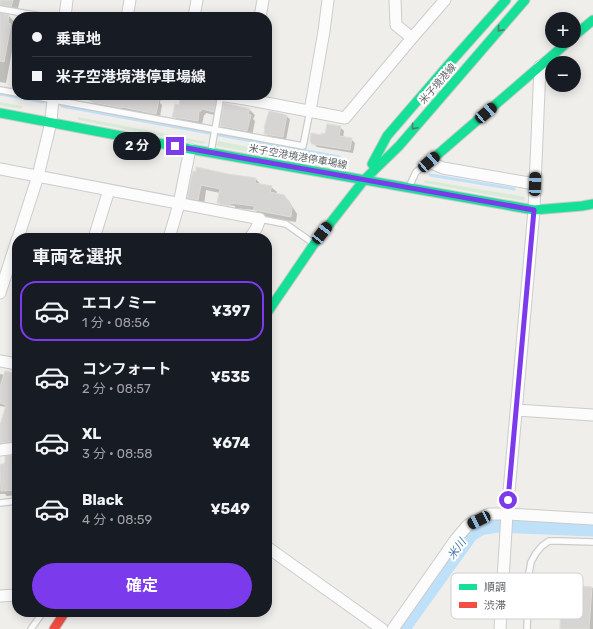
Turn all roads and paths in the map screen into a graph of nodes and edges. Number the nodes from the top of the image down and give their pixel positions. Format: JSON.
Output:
{"nodes":[{"id":1,"x":67,"y":0,"type":"edge"},
{"id":2,"x":130,"y":0,"type":"edge"},
{"id":3,"x":197,"y":0,"type":"edge"},
{"id":4,"x":263,"y":0,"type":"edge"},
{"id":5,"x":328,"y":0,"type":"edge"},
{"id":6,"x":395,"y":0,"type":"edge"},
{"id":7,"x":445,"y":0,"type":"edge"},
{"id":8,"x":506,"y":0,"type":"edge"},
{"id":9,"x":525,"y":0,"type":"edge"},
{"id":10,"x":0,"y":9,"type":"edge"},
{"id":11,"x":17,"y":12,"type":"edge"},
{"id":12,"x":66,"y":12,"type":"edge"},
{"id":13,"x":128,"y":12,"type":"edge"},
{"id":14,"x":195,"y":12,"type":"edge"},
{"id":15,"x":261,"y":12,"type":"edge"},
{"id":16,"x":593,"y":20,"type":"edge"},
{"id":17,"x":581,"y":30,"type":"edge"},
{"id":18,"x":412,"y":38,"type":"junction"},
{"id":19,"x":561,"y":48,"type":"edge"},
{"id":20,"x":540,"y":66,"type":"junction"},
{"id":21,"x":0,"y":90,"type":"edge"},
{"id":22,"x":12,"y":92,"type":"edge"},
{"id":23,"x":54,"y":100,"type":"edge"},
{"id":24,"x":69,"y":100,"type":"edge"},
{"id":25,"x":219,"y":100,"type":"edge"},
{"id":26,"x":260,"y":100,"type":"edge"},
{"id":27,"x":310,"y":111,"type":"junction"},
{"id":28,"x":0,"y":113,"type":"edge"},
{"id":29,"x":51,"y":122,"type":"junction"},
{"id":30,"x":214,"y":130,"type":"junction"},
{"id":31,"x":190,"y":149,"type":"junction"},
{"id":32,"x":210,"y":152,"type":"junction"},
{"id":33,"x":429,"y":162,"type":"junction"},
{"id":34,"x":0,"y":169,"type":"edge"},
{"id":35,"x":38,"y":176,"type":"junction"},
{"id":36,"x":364,"y":180,"type":"junction"},
{"id":37,"x":535,"y":184,"type":"junction"},
{"id":38,"x":409,"y":187,"type":"junction"},
{"id":39,"x":109,"y":190,"type":"junction"},
{"id":40,"x":179,"y":204,"type":"junction"},
{"id":41,"x":593,"y":204,"type":"edge"},
{"id":42,"x":534,"y":210,"type":"junction"},
{"id":43,"x":260,"y":219,"type":"junction"},
{"id":44,"x":19,"y":233,"type":"edge"},
{"id":45,"x":96,"y":233,"type":"edge"},
{"id":46,"x":170,"y":233,"type":"edge"},
{"id":47,"x":254,"y":233,"type":"edge"},
{"id":48,"x":314,"y":244,"type":"junction"},
{"id":49,"x":12,"y":255,"type":"edge"},
{"id":50,"x":0,"y":293,"type":"edge"},
{"id":51,"x":272,"y":306,"type":"edge"},
{"id":52,"x":0,"y":361,"type":"edge"},
{"id":53,"x":12,"y":363,"type":"edge"},
{"id":54,"x":516,"y":410,"type":"junction"},
{"id":55,"x":593,"y":415,"type":"edge"},
{"id":56,"x":12,"y":449,"type":"edge"},
{"id":57,"x":0,"y":450,"type":"edge"},
{"id":58,"x":12,"y":501,"type":"edge"},
{"id":59,"x":0,"y":502,"type":"edge"},
{"id":60,"x":507,"y":514,"type":"junction"},
{"id":61,"x":593,"y":520,"type":"edge"},
{"id":62,"x":593,"y":542,"type":"edge"},
{"id":63,"x":272,"y":551,"type":"edge"},
{"id":64,"x":503,"y":573,"type":"edge"},
{"id":65,"x":529,"y":573,"type":"edge"},
{"id":66,"x":12,"y":595,"type":"edge"},
{"id":67,"x":0,"y":596,"type":"edge"},
{"id":68,"x":40,"y":617,"type":"edge"},
{"id":69,"x":62,"y":617,"type":"edge"},
{"id":70,"x":501,"y":619,"type":"edge"},
{"id":71,"x":527,"y":619,"type":"edge"},
{"id":72,"x":32,"y":629,"type":"edge"},
{"id":73,"x":54,"y":629,"type":"edge"},
{"id":74,"x":382,"y":629,"type":"edge"},
{"id":75,"x":393,"y":629,"type":"edge"},
{"id":76,"x":500,"y":629,"type":"edge"},
{"id":77,"x":527,"y":629,"type":"edge"}],
"edges":[{"from":1,"to":12,"type":"street"},
{"from":2,"to":13,"type":"street"},
{"from":3,"to":14,"type":"street"},
{"from":4,"to":15,"type":"street"},
{"from":5,"to":27,"type":"street"},
{"from":6,"to":18,"type":"street"},
{"from":7,"to":18,"type":"street"},
{"from":8,"to":36,"type":"main road","name":"米子境港線"},
{"from":9,"to":36,"type":"main road","name":"米子境港線","one_way":true},
{"from":10,"to":11,"type":"lane"},
{"from":16,"to":17,"type":"main road"},
{"from":18,"to":27,"type":"street"},
{"from":19,"to":20,"type":"main road"},
{"from":20,"to":33,"type":"main road"},
{"from":20,"to":37,"type":"street"},
{"from":21,"to":22,"type":"lane"},
{"from":23,"to":29,"type":"street"},
{"from":24,"to":30,"type":"lane"},
{"from":25,"to":30,"type":"lane"},
{"from":26,"to":27,"type":"street"},
{"from":27,"to":30,"type":"lane"},
{"from":28,"to":29,"type":"main road","name":"米子空港境港停車場線"},
{"from":29,"to":31,"type":"main road","name":"米子空港境港停車場線"},
{"from":29,"to":35,"type":"street"},
{"from":30,"to":32,"type":"lane"},
{"from":31,"to":32,"type":"main road","name":"米子空港境港停車場線"},
{"from":31,"to":40,"type":"street"},
{"from":32,"to":36,"type":"main road","name":"米子空港境港停車場線"},
{"from":33,"to":37,"type":"street"},
{"from":33,"to":38,"type":"lane"},
{"from":34,"to":35,"type":"street"},
{"from":35,"to":39,"type":"street"},
{"from":35,"to":44,"type":"street"},
{"from":36,"to":38,"type":"main road","name":"米子空港境港停車場線"},
{"from":36,"to":48,"type":"main road","name":"米子境港線"},
{"from":37,"to":42,"type":"street"},
{"from":38,"to":42,"type":"main road","name":"米子空港境港停車場線"},
{"from":39,"to":40,"type":"street"},
{"from":39,"to":45,"type":"street"},
{"from":40,"to":43,"type":"street"},
{"from":40,"to":46,"type":"street"},
{"from":41,"to":42,"type":"main road","name":"米子空港境港停車場線"},
{"from":42,"to":54,"type":"street"},
{"from":43,"to":47,"type":"street"},
{"from":43,"to":48,"type":"lane"},
{"from":48,"to":51,"type":"main road","name":"米子境港線"},
{"from":49,"to":50,"type":"street"},
{"from":52,"to":53,"type":"street"},
{"from":54,"to":55,"type":"street"},
{"from":54,"to":60,"type":"street"},
{"from":56,"to":57,"type":"street"},
{"from":58,"to":59,"type":"lane"},
{"from":60,"to":61,"type":"street"},
{"from":60,"to":64,"type":"street"},
{"from":60,"to":75,"type":"street"},
{"from":62,"to":65,"type":"lane"},
{"from":63,"to":74,"type":"street"},
{"from":66,"to":67,"type":"street"},
{"from":68,"to":72,"type":"lane"},
{"from":69,"to":73,"type":"main road"},
{"from":70,"to":76,"type":"street"},
{"from":71,"to":77,"type":"lane"}]}
